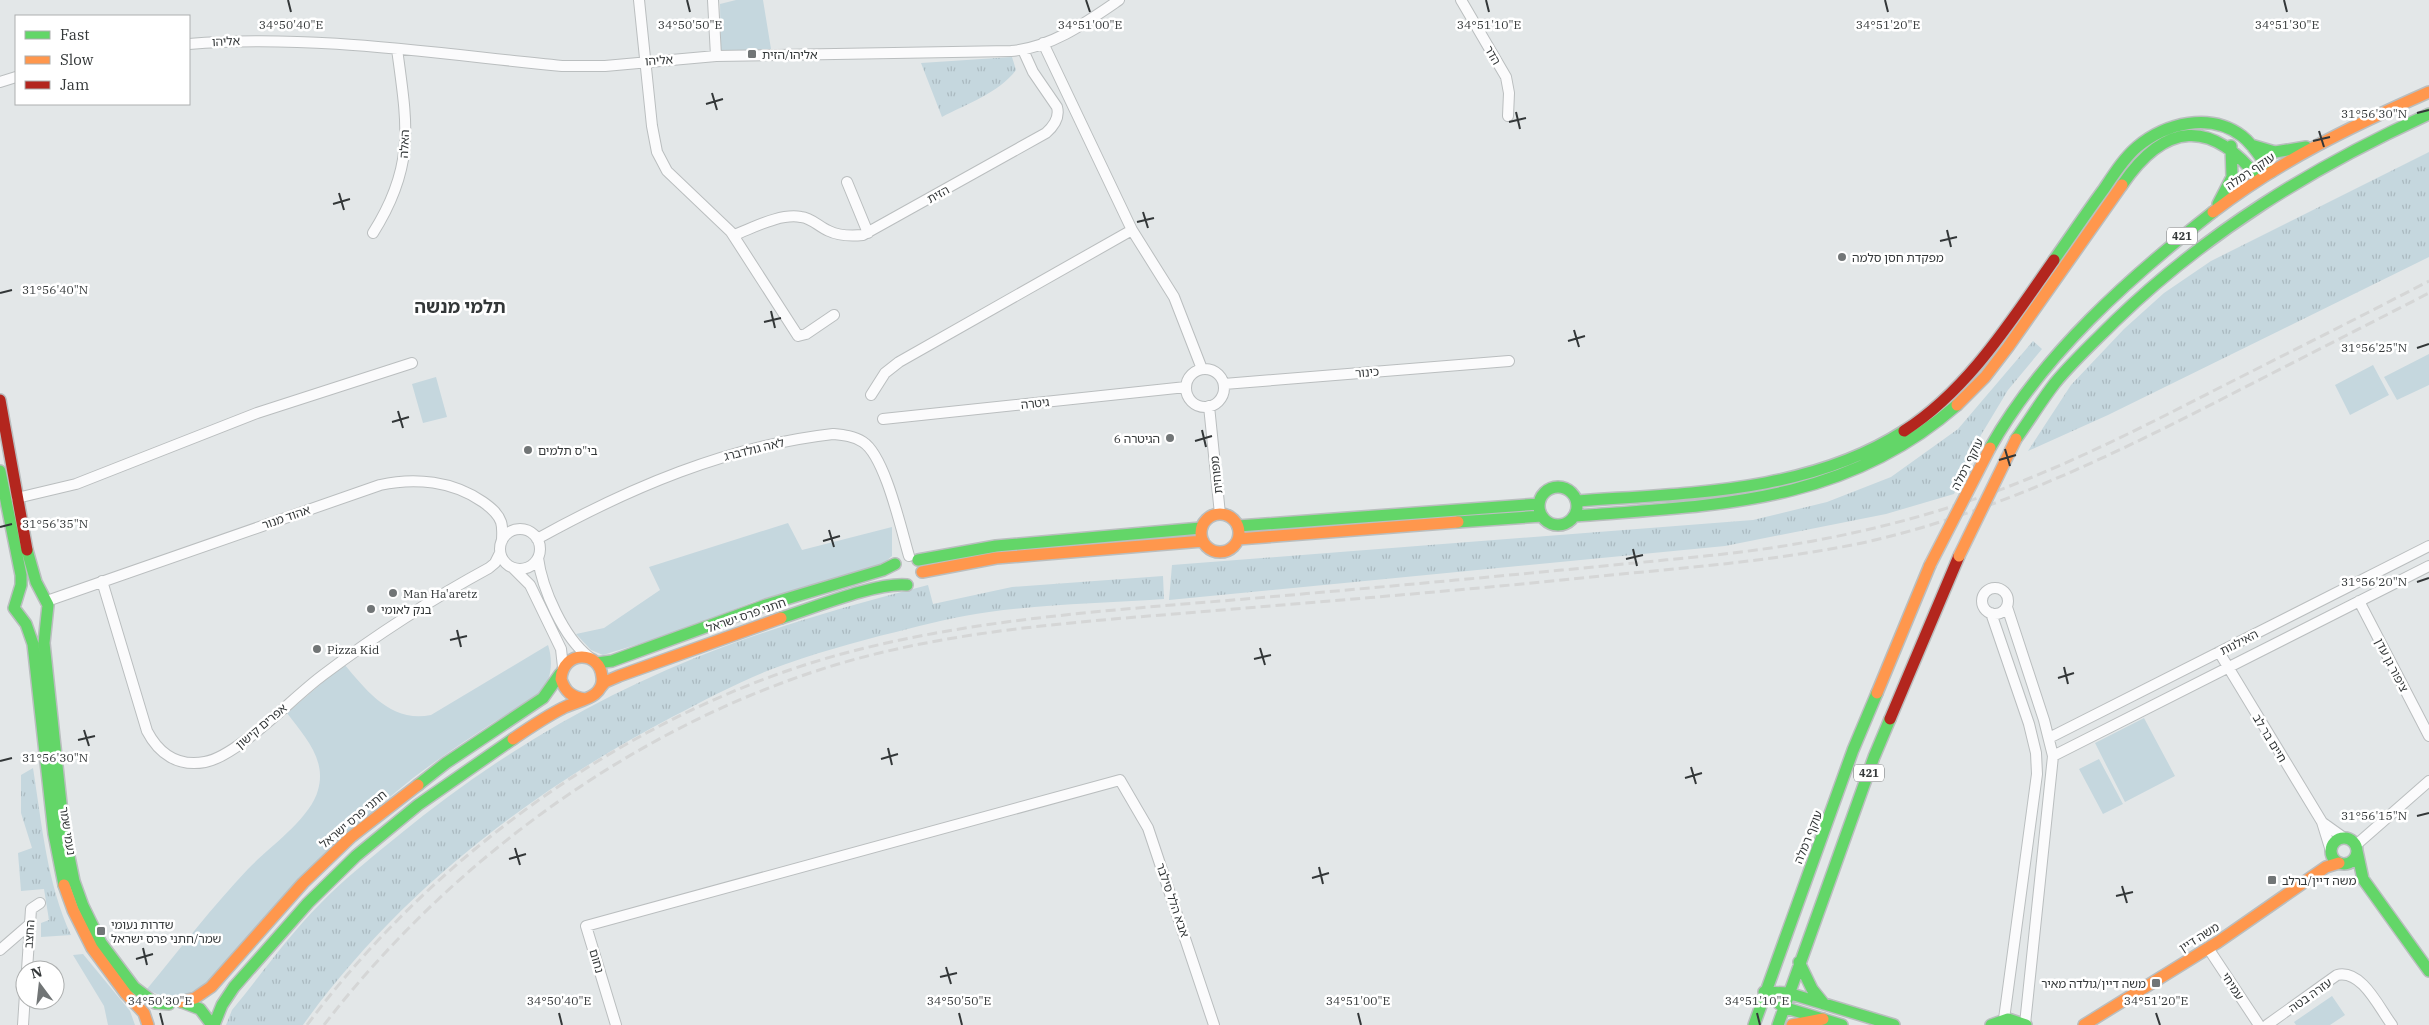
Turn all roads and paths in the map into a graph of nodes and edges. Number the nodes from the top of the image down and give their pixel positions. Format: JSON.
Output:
{"nodes":[{"id":1,"x":640,"y":0,"type":"edge"},
{"id":2,"x":713,"y":0,"type":"edge"},
{"id":3,"x":1119,"y":0,"type":"edge"},
{"id":4,"x":1461,"y":0,"type":"edge"},
{"id":5,"x":1043,"y":43,"type":"junction"},
{"id":6,"x":190,"y":44,"type":"edge"},
{"id":7,"x":397,"y":49,"type":"junction"},
{"id":8,"x":1023,"y":50,"type":"junction"},
{"id":9,"x":716,"y":56,"type":"junction"},
{"id":10,"x":645,"y":61,"type":"junction"},
{"id":11,"x":15,"y":77,"type":"edge"},
{"id":12,"x":0,"y":82,"type":"edge"},
{"id":13,"x":2429,"y":92,"type":"edge"},
{"id":14,"x":2429,"y":114,"type":"edge"},
{"id":15,"x":1508,"y":116,"type":"dead end"},
{"id":16,"x":2251,"y":145,"type":"junction"},
{"id":17,"x":2318,"y":145,"type":"junction"},
{"id":18,"x":2231,"y":146,"type":"junction"},
{"id":19,"x":2271,"y":172,"type":"junction"},
{"id":20,"x":2259,"y":179,"type":"junction"},
{"id":21,"x":848,"y":182,"type":"dead end"},
{"id":22,"x":2210,"y":215,"type":"junction"},
{"id":23,"x":1132,"y":230,"type":"junction"},
{"id":24,"x":373,"y":233,"type":"dead end"},
{"id":25,"x":868,"y":233,"type":"junction"},
{"id":26,"x":734,"y":235,"type":"junction"},
{"id":27,"x":834,"y":315,"type":"dead end"},
{"id":28,"x":1509,"y":360,"type":"dead end"},
{"id":29,"x":412,"y":363,"type":"dead end"},
{"id":30,"x":1202,"y":369,"type":"junction"},
{"id":31,"x":1224,"y":384,"type":"junction"},
{"id":32,"x":1186,"y":387,"type":"junction"},
{"id":33,"x":871,"y":395,"type":"dead end"},
{"id":34,"x":0,"y":400,"type":"edge"},
{"id":35,"x":1209,"y":406,"type":"junction"},
{"id":36,"x":884,"y":419,"type":"dead end"},
{"id":37,"x":0,"y":471,"type":"edge"},
{"id":38,"x":17,"y":498,"type":"junction"},
{"id":39,"x":1577,"y":501,"type":"junction"},
{"id":40,"x":1539,"y":504,"type":"junction"},
{"id":41,"x":1220,"y":514,"type":"junction"},
{"id":42,"x":1542,"y":516,"type":"junction"},
{"id":43,"x":1575,"y":516,"type":"junction"},
{"id":44,"x":1238,"y":526,"type":"junction"},
{"id":45,"x":1201,"y":528,"type":"junction"},
{"id":46,"x":537,"y":539,"type":"junction"},
{"id":47,"x":1238,"y":539,"type":"junction"},
{"id":48,"x":502,"y":541,"type":"junction"},
{"id":49,"x":1203,"y":541,"type":"junction"},
{"id":50,"x":2429,"y":546,"type":"edge"},
{"id":51,"x":500,"y":552,"type":"junction"},
{"id":52,"x":538,"y":558,"type":"junction"},
{"id":53,"x":913,"y":558,"type":"junction"},
{"id":54,"x":895,"y":564,"type":"junction"},
{"id":55,"x":2429,"y":566,"type":"edge"},
{"id":56,"x":513,"y":568,"type":"junction"},
{"id":57,"x":922,"y":572,"type":"junction"},
{"id":58,"x":102,"y":581,"type":"junction"},
{"id":59,"x":907,"y":585,"type":"junction"},
{"id":60,"x":45,"y":597,"type":"junction"},
{"id":61,"x":16,"y":598,"type":"junction"},
{"id":62,"x":2360,"y":602,"type":"junction"},
{"id":63,"x":2006,"y":607,"type":"junction"},
{"id":64,"x":46,"y":613,"type":"junction"},
{"id":65,"x":1991,"y":613,"type":"junction"},
{"id":66,"x":22,"y":620,"type":"junction"},
{"id":67,"x":2219,"y":652,"type":"junction"},
{"id":68,"x":594,"y":661,"type":"junction"},
{"id":69,"x":2228,"y":668,"type":"junction"},
{"id":70,"x":562,"y":671,"type":"junction"},
{"id":71,"x":600,"y":688,"type":"junction"},
{"id":72,"x":2144,"y":691,"type":"junction"},
{"id":73,"x":585,"y":699,"type":"junction"},
{"id":74,"x":2153,"y":706,"type":"junction"},
{"id":75,"x":2428,"y":730,"type":"edge"},
{"id":76,"x":2049,"y":738,"type":"junction"},
{"id":77,"x":2052,"y":756,"type":"junction"},
{"id":78,"x":1120,"y":780,"type":"joint"},
{"id":79,"x":2429,"y":782,"type":"edge"},
{"id":80,"x":2322,"y":822,"type":"junction"},
{"id":81,"x":2344,"y":838,"type":"junction"},
{"id":82,"x":2356,"y":848,"type":"junction"},
{"id":83,"x":2337,"y":859,"type":"junction"},
{"id":84,"x":2363,"y":879,"type":"junction"},
{"id":85,"x":40,"y":903,"type":"dead end"},
{"id":86,"x":30,"y":924,"type":"junction"},
{"id":87,"x":2208,"y":948,"type":"junction"},
{"id":88,"x":0,"y":950,"type":"edge"},
{"id":89,"x":28,"y":960,"type":"edge"},
{"id":90,"x":1799,"y":962,"type":"junction"},
{"id":91,"x":2429,"y":971,"type":"edge"},
{"id":92,"x":1764,"y":992,"type":"junction"},
{"id":93,"x":1788,"y":993,"type":"junction"},
{"id":94,"x":175,"y":1003,"type":"junction"},
{"id":95,"x":1824,"y":1004,"type":"junction"},
{"id":96,"x":1783,"y":1007,"type":"junction"},
{"id":97,"x":24,"y":1010,"type":"edge"},
{"id":98,"x":1823,"y":1019,"type":"junction"},
{"id":99,"x":2004,"y":1019,"type":"junction"},
{"id":100,"x":2026,"y":1024,"type":"edge"},
{"id":101,"x":23,"y":1025,"type":"edge"},
{"id":102,"x":149,"y":1025,"type":"edge"},
{"id":103,"x":213,"y":1025,"type":"edge"},
{"id":104,"x":616,"y":1025,"type":"edge"},
{"id":105,"x":1214,"y":1025,"type":"edge"},
{"id":106,"x":1754,"y":1025,"type":"edge"},
{"id":107,"x":1778,"y":1025,"type":"edge"},
{"id":108,"x":1792,"y":1025,"type":"edge"},
{"id":109,"x":1842,"y":1025,"type":"edge"},
{"id":110,"x":1894,"y":1025,"type":"edge"},
{"id":111,"x":1991,"y":1025,"type":"edge"},
{"id":112,"x":2084,"y":1025,"type":"edge"},
{"id":113,"x":2259,"y":1025,"type":"edge"},
{"id":114,"x":2267,"y":1025,"type":"edge"},
{"id":115,"x":2392,"y":1025,"type":"edge"}],
"edges":[{"from":1,"to":10,"type":"street"},
{"from":2,"to":9,"type":"street"},
{"from":3,"to":5,"type":"street","name":"אליהו"},
{"from":4,"to":15,"type":"street","name":"הדר"},
{"from":5,"to":8,"type":"street","name":"אליהו"},
{"from":5,"to":23,"type":"street"},
{"from":6,"to":7,"type":"street","name":"אליהו"},
{"from":7,"to":10,"type":"street","name":"אליהו"},
{"from":7,"to":24,"type":"street","name":"האלה"},
{"from":8,"to":9,"type":"street","name":"אליהו"},
{"from":8,"to":25,"type":"street","name":"הזית"},
{"from":9,"to":10,"type":"street","name":"אליהו"},
{"from":10,"to":26,"type":"street"},
{"from":11,"to":12,"type":"street"},
{"from":13,"to":17,"type":"main road","name":"עוקף רמלה","number":"421"},
{"from":14,"to":90,"type":"main road","number":"421","bridge":true},
{"from":16,"to":17,"type":"main road"},
{"from":16,"to":19,"type":"main road"},
{"from":16,"to":39,"type":"main road"},
{"from":17,"to":19,"type":"main road","name":"עוקף רמלה","number":"421"},
{"from":18,"to":20,"type":"main road"},
{"from":18,"to":22,"type":"main road"},
{"from":18,"to":43,"type":"main road"},
{"from":19,"to":20,"type":"main road","name":"עוקף רמלה","number":"421"},
{"from":20,"to":22,"type":"main road","name":"עוקף רמלה","number":"421"},
{"from":21,"to":25,"type":"street"},
{"from":22,"to":92,"type":"main road","name":"עוקף רמלה","number":"421","bridge":true},
{"from":23,"to":30,"type":"street"},
{"from":23,"to":33,"type":"street"},
{"from":25,"to":26,"type":"street","name":"הזית"},
{"from":26,"to":27,"type":"street"},
{"from":28,"to":31,"type":"street","name":"כינור"},
{"from":29,"to":38,"type":"street"},
{"from":30,"to":31,"type":"street"},
{"from":30,"to":32,"type":"street"},
{"from":31,"to":35,"type":"street"},
{"from":32,"to":35,"type":"street"},
{"from":32,"to":36,"type":"street","name":"גיטרה"},
{"from":34,"to":38,"type":"main road"},
{"from":35,"to":41,"type":"street","name":"מפוחית"},
{"from":37,"to":61,"type":"main road","name":"נעמי שמר"},
{"from":38,"to":60,"type":"main road"},
{"from":39,"to":40,"type":"main road"},
{"from":39,"to":43,"type":"main road"},
{"from":40,"to":42,"type":"main road"},
{"from":40,"to":44,"type":"main road"},
{"from":41,"to":44,"type":"main road"},
{"from":41,"to":45,"type":"main road"},
{"from":42,"to":43,"type":"main road"},
{"from":42,"to":47,"type":"main road"},
{"from":44,"to":47,"type":"main road"},
{"from":45,"to":49,"type":"main road"},
{"from":45,"to":53,"type":"main road"},
{"from":46,"to":48,"type":"street"},
{"from":46,"to":52,"type":"street"},
{"from":46,"to":53,"type":"street","name":"לאה גולדברג"},
{"from":47,"to":49,"type":"main road"},
{"from":48,"to":51,"type":"street"},
{"from":48,"to":58,"type":"street","name":"אהוד מנור"},
{"from":49,"to":57,"type":"main road"},
{"from":50,"to":67,"type":"street","name":"האילנות"},
{"from":51,"to":56,"type":"street"},
{"from":51,"to":58,"type":"street","name":"אפרים קישון"},
{"from":52,"to":56,"type":"street"},
{"from":52,"to":68,"type":"street"},
{"from":53,"to":54,"type":"main road"},
{"from":53,"to":57,"type":"main road"},
{"from":54,"to":59,"type":"main road"},
{"from":54,"to":68,"type":"main road","name":"חתני פרס ישראל"},
{"from":55,"to":62,"type":"street","name":"האילנות"},
{"from":56,"to":70,"type":"street"},
{"from":57,"to":59,"type":"main road"},
{"from":58,"to":60,"type":"street","name":"אהוד מנור"},
{"from":59,"to":71,"type":"main road","name":"חתני פרס ישראל"},
{"from":60,"to":61,"type":"main road"},
{"from":60,"to":64,"type":"main road","name":"נעמי שמר"},
{"from":61,"to":66,"type":"main road","name":"נעמי שמר"},
{"from":62,"to":69,"type":"street","name":"האילנות"},
{"from":62,"to":75,"type":"street","name":"ציפור גן עדן"},
{"from":63,"to":65,"type":"street"},
{"from":63,"to":65,"type":"street"},
{"from":63,"to":76,"type":"street"},
{"from":64,"to":66,"type":"main road"},
{"from":64,"to":94,"type":"main road","name":"נעמי שמר"},
{"from":65,"to":99,"type":"street"},
{"from":66,"to":102,"type":"main road","name":"נעמי שמר"},
{"from":67,"to":69,"type":"street","name":"חיים בר לב"},
{"from":67,"to":72,"type":"street","name":"האילנות"},
{"from":68,"to":70,"type":"main road"},
{"from":68,"to":71,"type":"main road"},
{"from":69,"to":74,"type":"street","name":"האילנות"},
{"from":69,"to":80,"type":"street","name":"חיים בר לב"},
{"from":70,"to":73,"type":"main road"},
{"from":70,"to":94,"type":"main road","name":"חתני פרס ישראל"},
{"from":71,"to":73,"type":"main road"},
{"from":72,"to":74,"type":"street"},
{"from":72,"to":76,"type":"street","name":"האילנות"},
{"from":73,"to":103,"type":"main road"},
{"from":74,"to":77,"type":"street","name":"האילנות"},
{"from":76,"to":77,"type":"street"},
{"from":77,"to":100,"type":"street"},
{"from":78,"to":104,"type":"street","name":"נחום"},
{"from":78,"to":105,"type":"street","name":"אבא הלל סילבר"},
{"from":79,"to":82,"type":"street"},
{"from":80,"to":81,"type":"street","name":"חיים בר לב"},
{"from":80,"to":83,"type":"street","name":"חיים בר לב"},
{"from":81,"to":82,"type":"main road"},
{"from":81,"to":83,"type":"main road"},
{"from":82,"to":83,"type":"main road"},
{"from":82,"to":84,"type":"main road"},
{"from":83,"to":84,"type":"main road"},
{"from":83,"to":87,"type":"main road","name":"משה דיין"},
{"from":84,"to":91,"type":"main road"},
{"from":85,"to":86,"type":"street","name":"החצב"},
{"from":86,"to":88,"type":"street"},
{"from":86,"to":89,"type":"street","name":"החצב"},
{"from":87,"to":112,"type":"main road","name":"משה דיין"},
{"from":87,"to":113,"type":"street","name":"עמיחי"},
{"from":90,"to":93,"type":"main road","number":"421"},
{"from":90,"to":95,"type":"main road"},
{"from":92,"to":93,"type":"main road"},
{"from":92,"to":96,"type":"main road"},
{"from":92,"to":106,"type":"main road","name":"עוקף רמלה","number":"421"},
{"from":93,"to":95,"type":"main road"},
{"from":93,"to":96,"type":"main road","number":"421"},
{"from":94,"to":102,"type":"main road"},
{"from":94,"to":103,"type":"main road","name":"נעמי שמר"},
{"from":95,"to":110,"type":"main road"},
{"from":96,"to":98,"type":"main road"},
{"from":96,"to":107,"type":"main road","number":"421"},
{"from":97,"to":101,"type":"street"},
{"from":98,"to":108,"type":"main road"},
{"from":98,"to":109,"type":"main road"},
{"from":99,"to":100,"type":"main road"},
{"from":99,"to":111,"type":"main road"},
{"from":114,"to":115,"type":"street","name":"עזרה בטה"}]}
